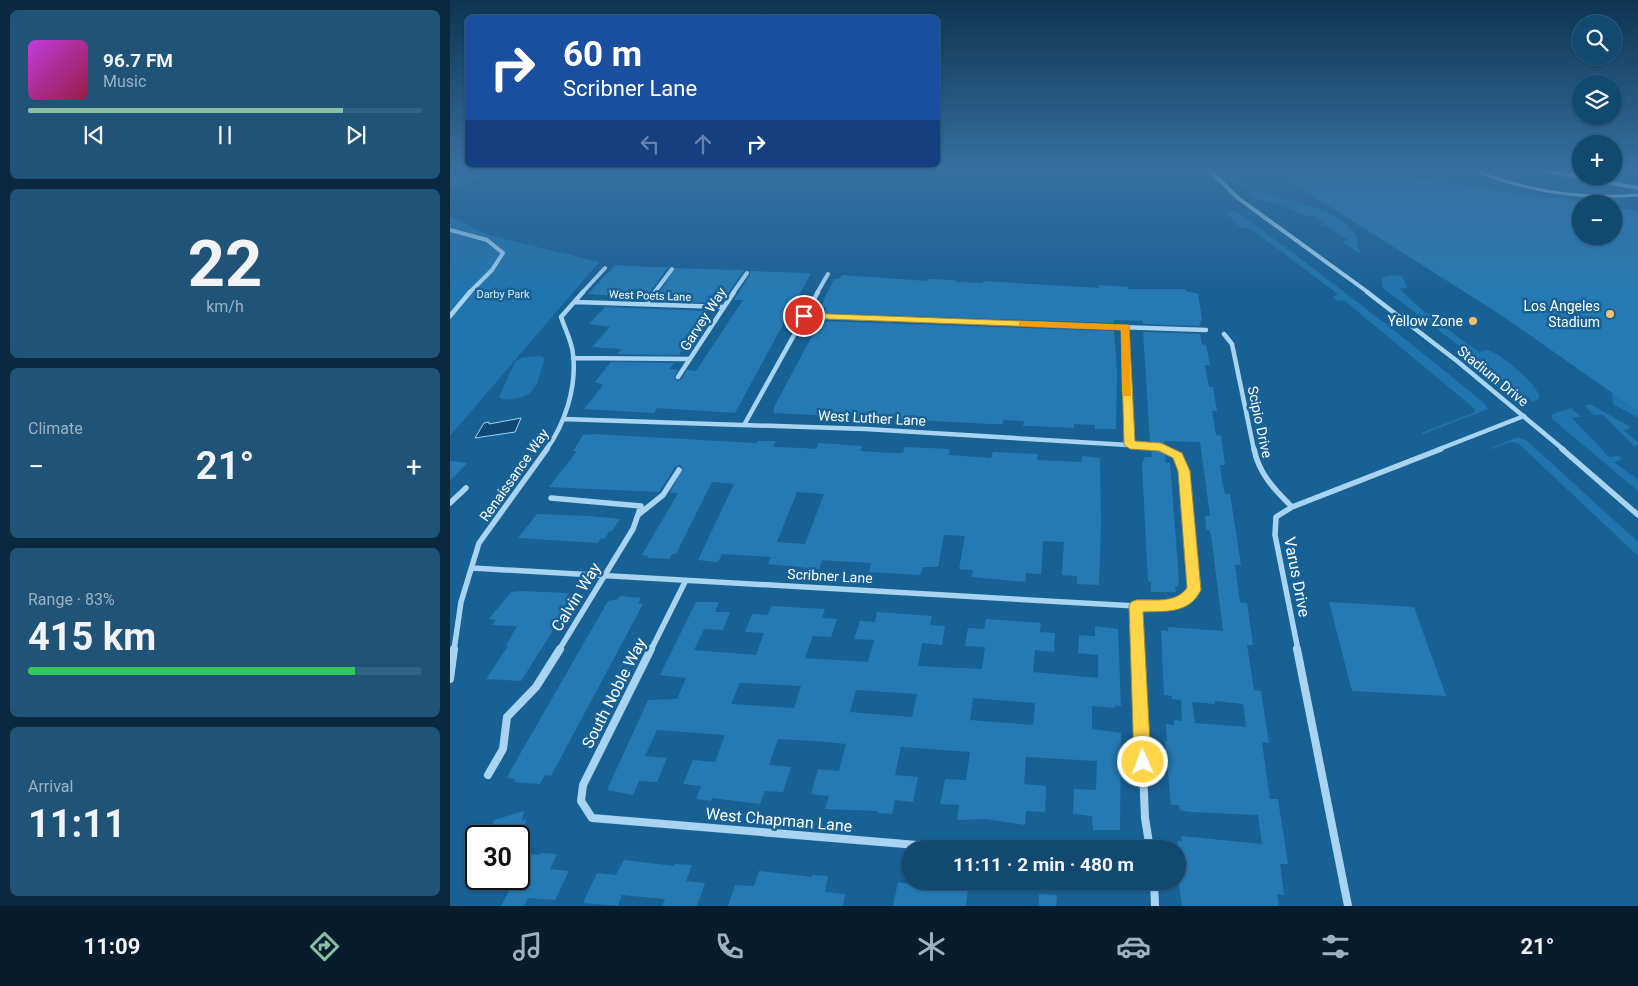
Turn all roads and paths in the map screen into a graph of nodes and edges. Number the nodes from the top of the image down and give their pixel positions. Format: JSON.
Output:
{"nodes":[{"id":1,"x":1258,"y":212,"type":"edge"},
{"id":2,"x":450,"y":230,"type":"edge"},
{"id":3,"x":605,"y":268,"type":"dead end"},
{"id":4,"x":672,"y":269,"type":"dead end"},
{"id":5,"x":747,"y":273,"type":"dead end"},
{"id":6,"x":828,"y":274,"type":"dead end"},
{"id":7,"x":575,"y":302,"type":"junction"},
{"id":8,"x":646,"y":304,"type":"junction"},
{"id":9,"x":456,"y":306,"type":"junction"},
{"id":10,"x":724,"y":307,"type":"junction"},
{"id":11,"x":450,"y":310,"type":"edge"},
{"id":12,"x":450,"y":316,"type":"edge"},
{"id":13,"x":804,"y":316,"type":"junction"},
{"id":14,"x":1125,"y":327,"type":"junction"},
{"id":15,"x":1206,"y":330,"type":"dead end"},
{"id":16,"x":1224,"y":334,"type":"dead end"},
{"id":17,"x":573,"y":358,"type":"junction"},
{"id":18,"x":690,"y":359,"type":"junction"},
{"id":19,"x":678,"y":377,"type":"dead end"},
{"id":20,"x":1524,"y":416,"type":"junction"},
{"id":21,"x":563,"y":419,"type":"junction"},
{"id":22,"x":744,"y":425,"type":"junction"},
{"id":23,"x":1130,"y":445,"type":"junction"},
{"id":24,"x":679,"y":470,"type":"dead end"},
{"id":25,"x":466,"y":488,"type":"dead end"},
{"id":26,"x":551,"y":498,"type":"dead end"},
{"id":27,"x":450,"y":503,"type":"edge"},
{"id":28,"x":1292,"y":507,"type":"junction"},
{"id":29,"x":638,"y":515,"type":"junction"},
{"id":30,"x":1638,"y":515,"type":"edge"},
{"id":31,"x":472,"y":568,"type":"junction"},
{"id":32,"x":606,"y":576,"type":"junction"},
{"id":33,"x":686,"y":580,"type":"junction"},
{"id":34,"x":1186,"y":600,"type":"joint"},
{"id":35,"x":1136,"y":606,"type":"junction"},
{"id":36,"x":450,"y":679,"type":"edge"},
{"id":37,"x":488,"y":775,"type":"dead end"},
{"id":38,"x":592,"y":818,"type":"joint"},
{"id":39,"x":1149,"y":840,"type":"edge"},
{"id":40,"x":901,"y":844,"type":"edge"},
{"id":41,"x":1154,"y":890,"type":"edge"},
{"id":42,"x":1155,"y":906,"type":"edge"},
{"id":43,"x":1348,"y":906,"type":"edge"}],
"edges":[{"from":1,"to":20,"type":"street","name":"Stadium Drive"},
{"from":2,"to":9,"type":"street"},
{"from":3,"to":7,"type":"street","name":"Renaissance Way"},
{"from":4,"to":8,"type":"street"},
{"from":5,"to":10,"type":"street","name":"Garvey Way"},
{"from":6,"to":13,"type":"street"},
{"from":7,"to":8,"type":"street","name":"West Poets Lane"},
{"from":7,"to":17,"type":"street","name":"Renaissance Way"},
{"from":8,"to":10,"type":"street","name":"West Poets Lane"},
{"from":9,"to":11,"type":"street"},
{"from":9,"to":12,"type":"street"},
{"from":10,"to":18,"type":"street","name":"Garvey Way"},
{"from":13,"to":14,"type":"street"},
{"from":13,"to":22,"type":"street"},
{"from":14,"to":15,"type":"street"},
{"from":14,"to":23,"type":"street"},
{"from":16,"to":28,"type":"street","name":"Scipio Drive"},
{"from":17,"to":18,"type":"street"},
{"from":17,"to":21,"type":"street","name":"Renaissance Way"},
{"from":18,"to":19,"type":"street","name":"Garvey Way"},
{"from":20,"to":28,"type":"street","name":"Varus Drive"},
{"from":20,"to":30,"type":"street","name":"Stadium Drive"},
{"from":21,"to":22,"type":"street","name":"West Luther Lane"},
{"from":21,"to":31,"type":"street","name":"Renaissance Way"},
{"from":22,"to":23,"type":"street","name":"West Luther Lane"},
{"from":23,"to":34,"type":"street","name":"West Luther Lane"},
{"from":24,"to":29,"type":"street"},
{"from":25,"to":27,"type":"street"},
{"from":26,"to":29,"type":"street"},
{"from":28,"to":43,"type":"street","name":"Varus Drive"},
{"from":29,"to":32,"type":"street","name":"Calvin Way"},
{"from":31,"to":32,"type":"street","name":"Scribner Lane"},
{"from":31,"to":36,"type":"street","name":"Renaissance Way"},
{"from":32,"to":33,"type":"street","name":"Scribner Lane"},
{"from":32,"to":37,"type":"street","name":"Calvin Way"},
{"from":33,"to":35,"type":"street","name":"Scribner Lane"},
{"from":33,"to":38,"type":"street","name":"South Noble Way"},
{"from":34,"to":35,"type":"street","name":"Scribner Lane"},
{"from":35,"to":39,"type":"street"},
{"from":38,"to":40,"type":"street","name":"West Chapman Lane"},
{"from":41,"to":42,"type":"street"}]}
